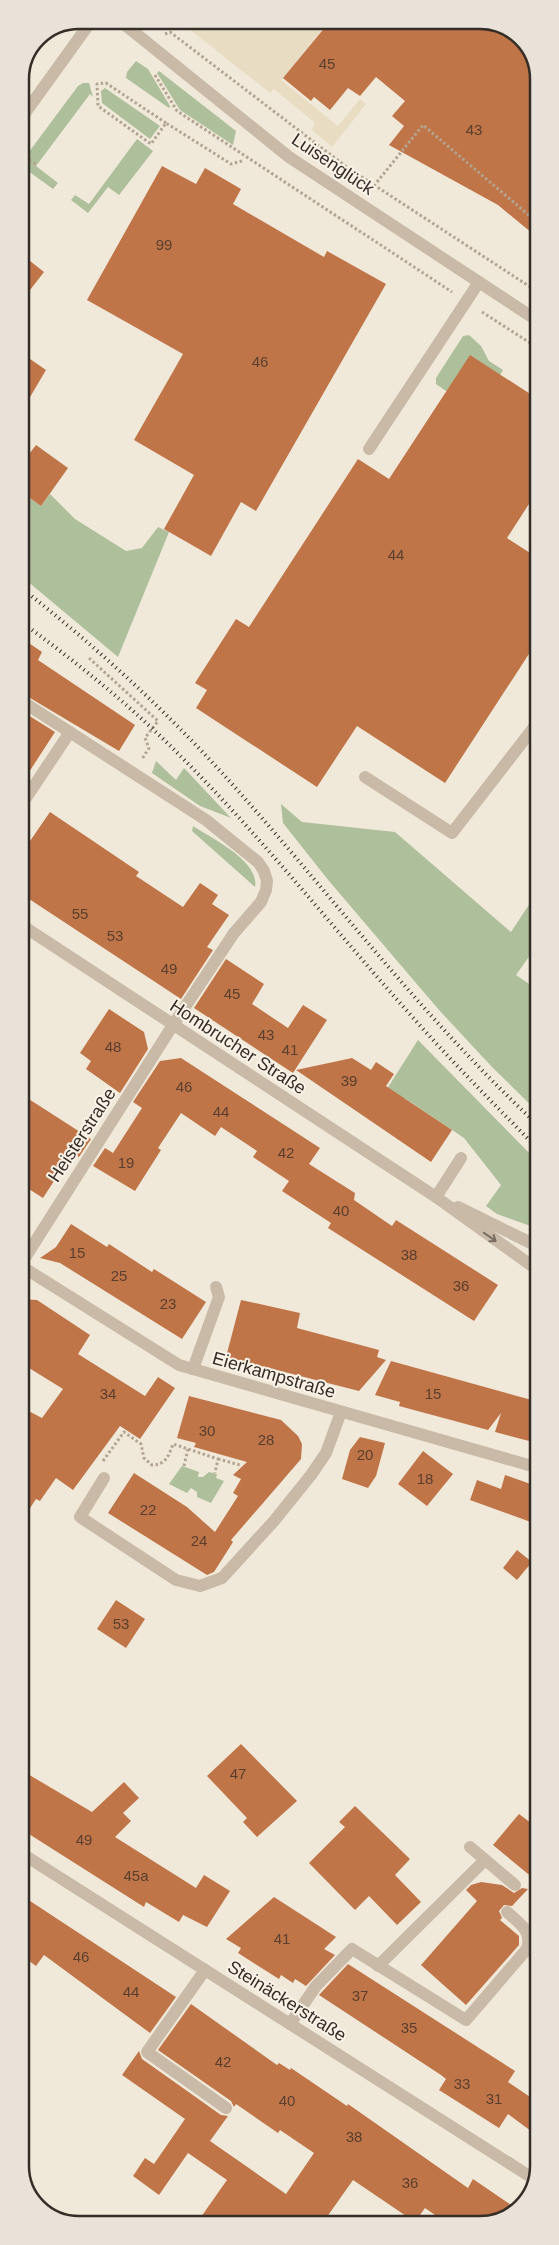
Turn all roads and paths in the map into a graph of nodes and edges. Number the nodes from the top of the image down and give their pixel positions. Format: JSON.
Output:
{"nodes":[{"id":1,"x":86,"y":29,"type":"edge"},
{"id":2,"x":131,"y":29,"type":"edge"},
{"id":3,"x":146,"y":41,"type":"junction"},
{"id":4,"x":29,"y":108,"type":"edge"},
{"id":5,"x":166,"y":123,"type":"junction"},
{"id":6,"x":29,"y":160,"type":"edge"},
{"id":7,"x":242,"y":161,"type":"dead end"},
{"id":8,"x":37,"y":165,"type":"dead end"},
{"id":9,"x":377,"y":182,"type":"dead end"},
{"id":10,"x":530,"y":217,"type":"edge"},
{"id":11,"x":479,"y":282,"type":"junction"},
{"id":12,"x":530,"y":287,"type":"edge"},
{"id":13,"x":530,"y":315,"type":"edge"},
{"id":14,"x":369,"y":449,"type":"dead end"},
{"id":15,"x":89,"y":658,"type":"dead end"},
{"id":16,"x":29,"y":706,"type":"edge"},
{"id":17,"x":70,"y":732,"type":"junction"},
{"id":18,"x":530,"y":732,"type":"edge"},
{"id":19,"x":133,"y":773,"type":"junction"},
{"id":20,"x":365,"y":777,"type":"dead end"},
{"id":21,"x":29,"y":794,"type":"edge"},
{"id":22,"x":29,"y":930,"type":"edge"},
{"id":23,"x":173,"y":1025,"type":"junction"},
{"id":24,"x":462,"y":1158,"type":"dead end"},
{"id":25,"x":436,"y":1197,"type":"junction"},
{"id":26,"x":530,"y":1243,"type":"edge"},
{"id":27,"x":29,"y":1252,"type":"edge"},
{"id":28,"x":530,"y":1266,"type":"edge"},
{"id":29,"x":29,"y":1270,"type":"edge"},
{"id":30,"x":216,"y":1288,"type":"dead end"},
{"id":31,"x":193,"y":1369,"type":"junction"},
{"id":32,"x":341,"y":1412,"type":"junction"},
{"id":33,"x":188,"y":1449,"type":"junction"},
{"id":34,"x":218,"y":1460,"type":"junction"},
{"id":35,"x":240,"y":1465,"type":"dead end"},
{"id":36,"x":530,"y":1465,"type":"edge"},
{"id":37,"x":184,"y":1466,"type":"dead end"},
{"id":38,"x":215,"y":1473,"type":"dead end"},
{"id":39,"x":104,"y":1478,"type":"joint"},
{"id":40,"x":470,"y":1847,"type":"dead end"},
{"id":41,"x":29,"y":1858,"type":"edge"},
{"id":42,"x":485,"y":1860,"type":"junction"},
{"id":43,"x":515,"y":1885,"type":"dead end"},
{"id":44,"x":507,"y":1912,"type":"dead end"},
{"id":45,"x":378,"y":1966,"type":"junction"},
{"id":46,"x":205,"y":1970,"type":"junction"},
{"id":47,"x":290,"y":2024,"type":"junction"},
{"id":48,"x":226,"y":2108,"type":"dead end"},
{"id":49,"x":529,"y":2176,"type":"edge"}],
"edges":[{"from":1,"to":4,"type":"street"},
{"from":2,"to":3,"type":"street","name":"Luisenglück"},
{"from":3,"to":11,"type":"street","name":"Luisenglück"},
{"from":3,"to":12,"type":"path"},
{"from":5,"to":5,"type":"path"},
{"from":5,"to":7,"type":"path"},
{"from":6,"to":8,"type":"path"},
{"from":9,"to":10,"type":"path"},
{"from":11,"to":13,"type":"street","name":"Luisenglück"},
{"from":11,"to":14,"type":"street"},
{"from":15,"to":19,"type":"path"},
{"from":16,"to":17,"type":"street","name":"Heisterstraße"},
{"from":17,"to":19,"type":"street","name":"Heisterstraße"},
{"from":17,"to":21,"type":"street"},
{"from":18,"to":20,"type":"street"},
{"from":19,"to":23,"type":"street","name":"Heisterstraße"},
{"from":22,"to":23,"type":"street","name":"Hombrucher Straße"},
{"from":23,"to":25,"type":"street","name":"Hombrucher Straße"},
{"from":23,"to":27,"type":"street","name":"Heisterstraße"},
{"from":24,"to":25,"type":"street"},
{"from":25,"to":26,"type":"street","name":"Hombrucher Straße"},
{"from":25,"to":28,"type":"street","name":"Hombrucher Straße","one_way":true},
{"from":29,"to":31,"type":"street","name":"Eierkampstraße"},
{"from":30,"to":31,"type":"street"},
{"from":31,"to":32,"type":"street","name":"Eierkampstraße"},
{"from":32,"to":36,"type":"street","name":"Eierkampstraße"},
{"from":32,"to":39,"type":"street"},
{"from":33,"to":34,"type":"path"},
{"from":33,"to":37,"type":"path"},
{"from":33,"to":39,"type":"path"},
{"from":34,"to":35,"type":"path"},
{"from":34,"to":38,"type":"path"},
{"from":40,"to":42,"type":"street"},
{"from":41,"to":46,"type":"street","name":"Steinäckerstraße"},
{"from":42,"to":43,"type":"street"},
{"from":42,"to":45,"type":"street"},
{"from":44,"to":45,"type":"street"},
{"from":45,"to":47,"type":"street"},
{"from":46,"to":47,"type":"street","name":"Steinäckerstraße"},
{"from":46,"to":48,"type":"street"},
{"from":47,"to":49,"type":"street","name":"Steinäckerstraße"}]}
